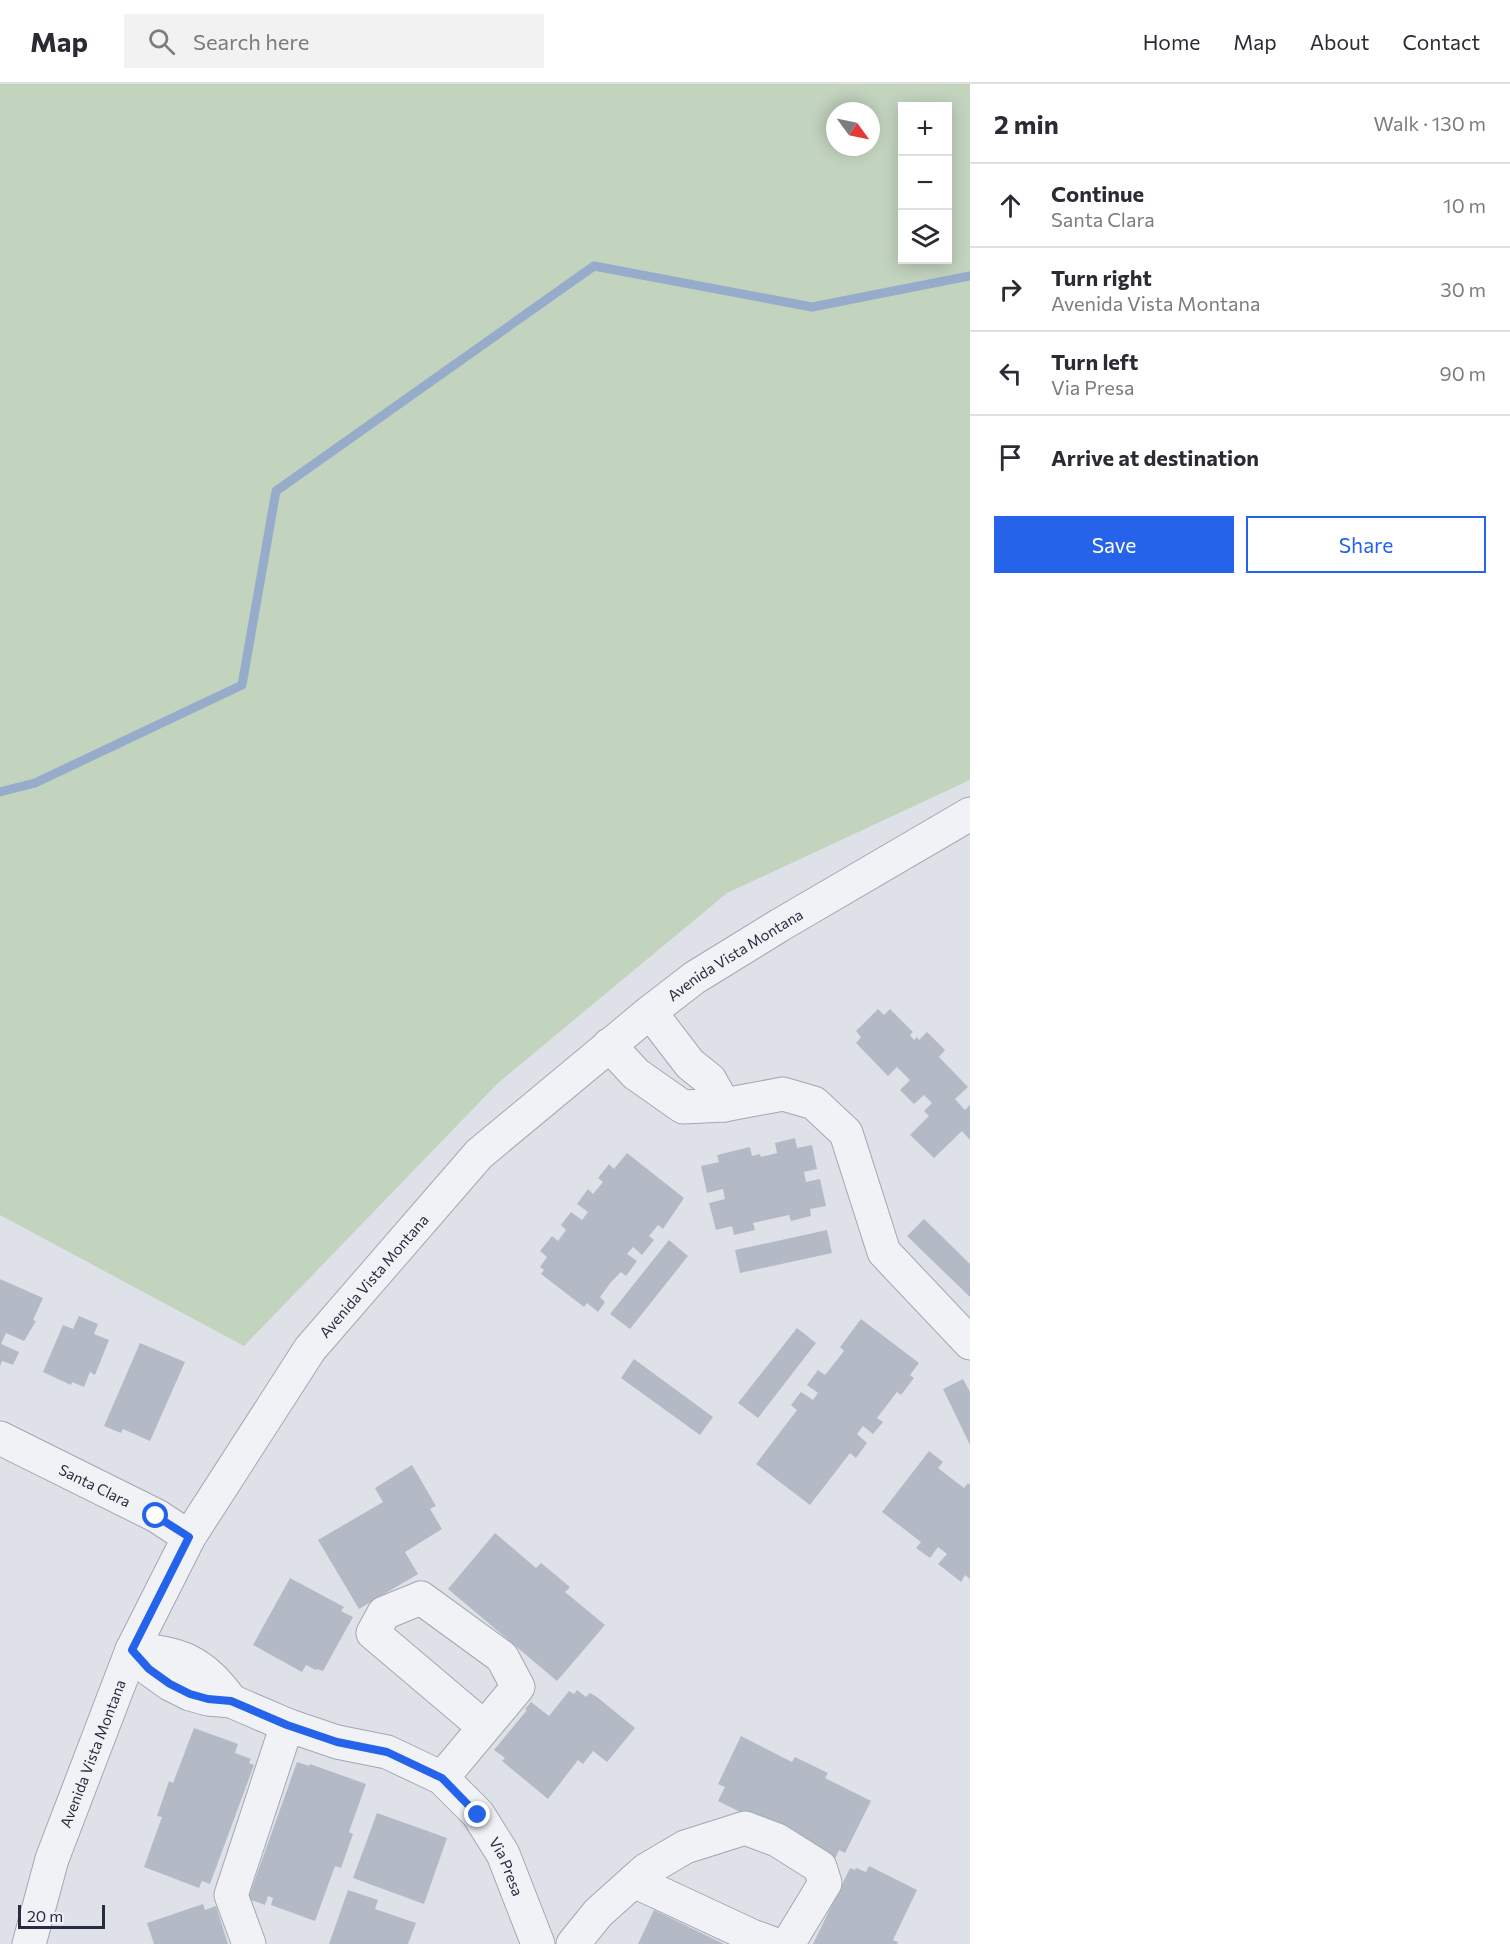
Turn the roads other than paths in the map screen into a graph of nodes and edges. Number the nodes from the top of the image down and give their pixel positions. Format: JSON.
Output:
{"nodes":[{"id":1,"x":970,"y":814,"type":"edge"},
{"id":2,"x":650,"y":1012,"type":"junction"},
{"id":3,"x":609,"y":1045,"type":"junction"},
{"id":4,"x":724,"y":1105,"type":"junction"},
{"id":5,"x":970,"y":1343,"type":"edge"},
{"id":6,"x":0,"y":1438,"type":"edge"},
{"id":7,"x":189,"y":1537,"type":"junction"},
{"id":8,"x":132,"y":1650,"type":"junction"},
{"id":9,"x":287,"y":1725,"type":"junction"},
{"id":10,"x":483,"y":1727,"type":"dead end"},
{"id":11,"x":442,"y":1778,"type":"junction"},
{"id":12,"x":634,"y":1881,"type":"junction"},
{"id":13,"x":30,"y":1944,"type":"edge"},
{"id":14,"x":249,"y":1944,"type":"edge"},
{"id":15,"x":538,"y":1944,"type":"edge"},
{"id":16,"x":573,"y":1944,"type":"edge"},
{"id":17,"x":774,"y":1944,"type":"edge"},
{"id":18,"x":788,"y":1944,"type":"edge"}],
"edges":[{"from":1,"to":2,"type":"street","name":"Avenida Vista Montana"},
{"from":2,"to":3,"type":"street","name":"Avenida Vista Montana"},
{"from":2,"to":4,"type":"street"},
{"from":3,"to":4,"type":"street"},
{"from":3,"to":7,"type":"street","name":"Avenida Vista Montana"},
{"from":4,"to":5,"type":"street"},
{"from":6,"to":7,"type":"street","name":"Santa Clara"},
{"from":7,"to":8,"type":"street","name":"Avenida Vista Montana"},
{"from":8,"to":9,"type":"street","name":"Via Presa"},
{"from":8,"to":13,"type":"street","name":"Avenida Vista Montana"},
{"from":9,"to":11,"type":"street","name":"Via Presa"},
{"from":9,"to":14,"type":"street"},
{"from":10,"to":11,"type":"street"},
{"from":11,"to":15,"type":"street","name":"Via Presa"},
{"from":12,"to":16,"type":"street"},
{"from":12,"to":17,"type":"street"},
{"from":12,"to":18,"type":"street"}]}
